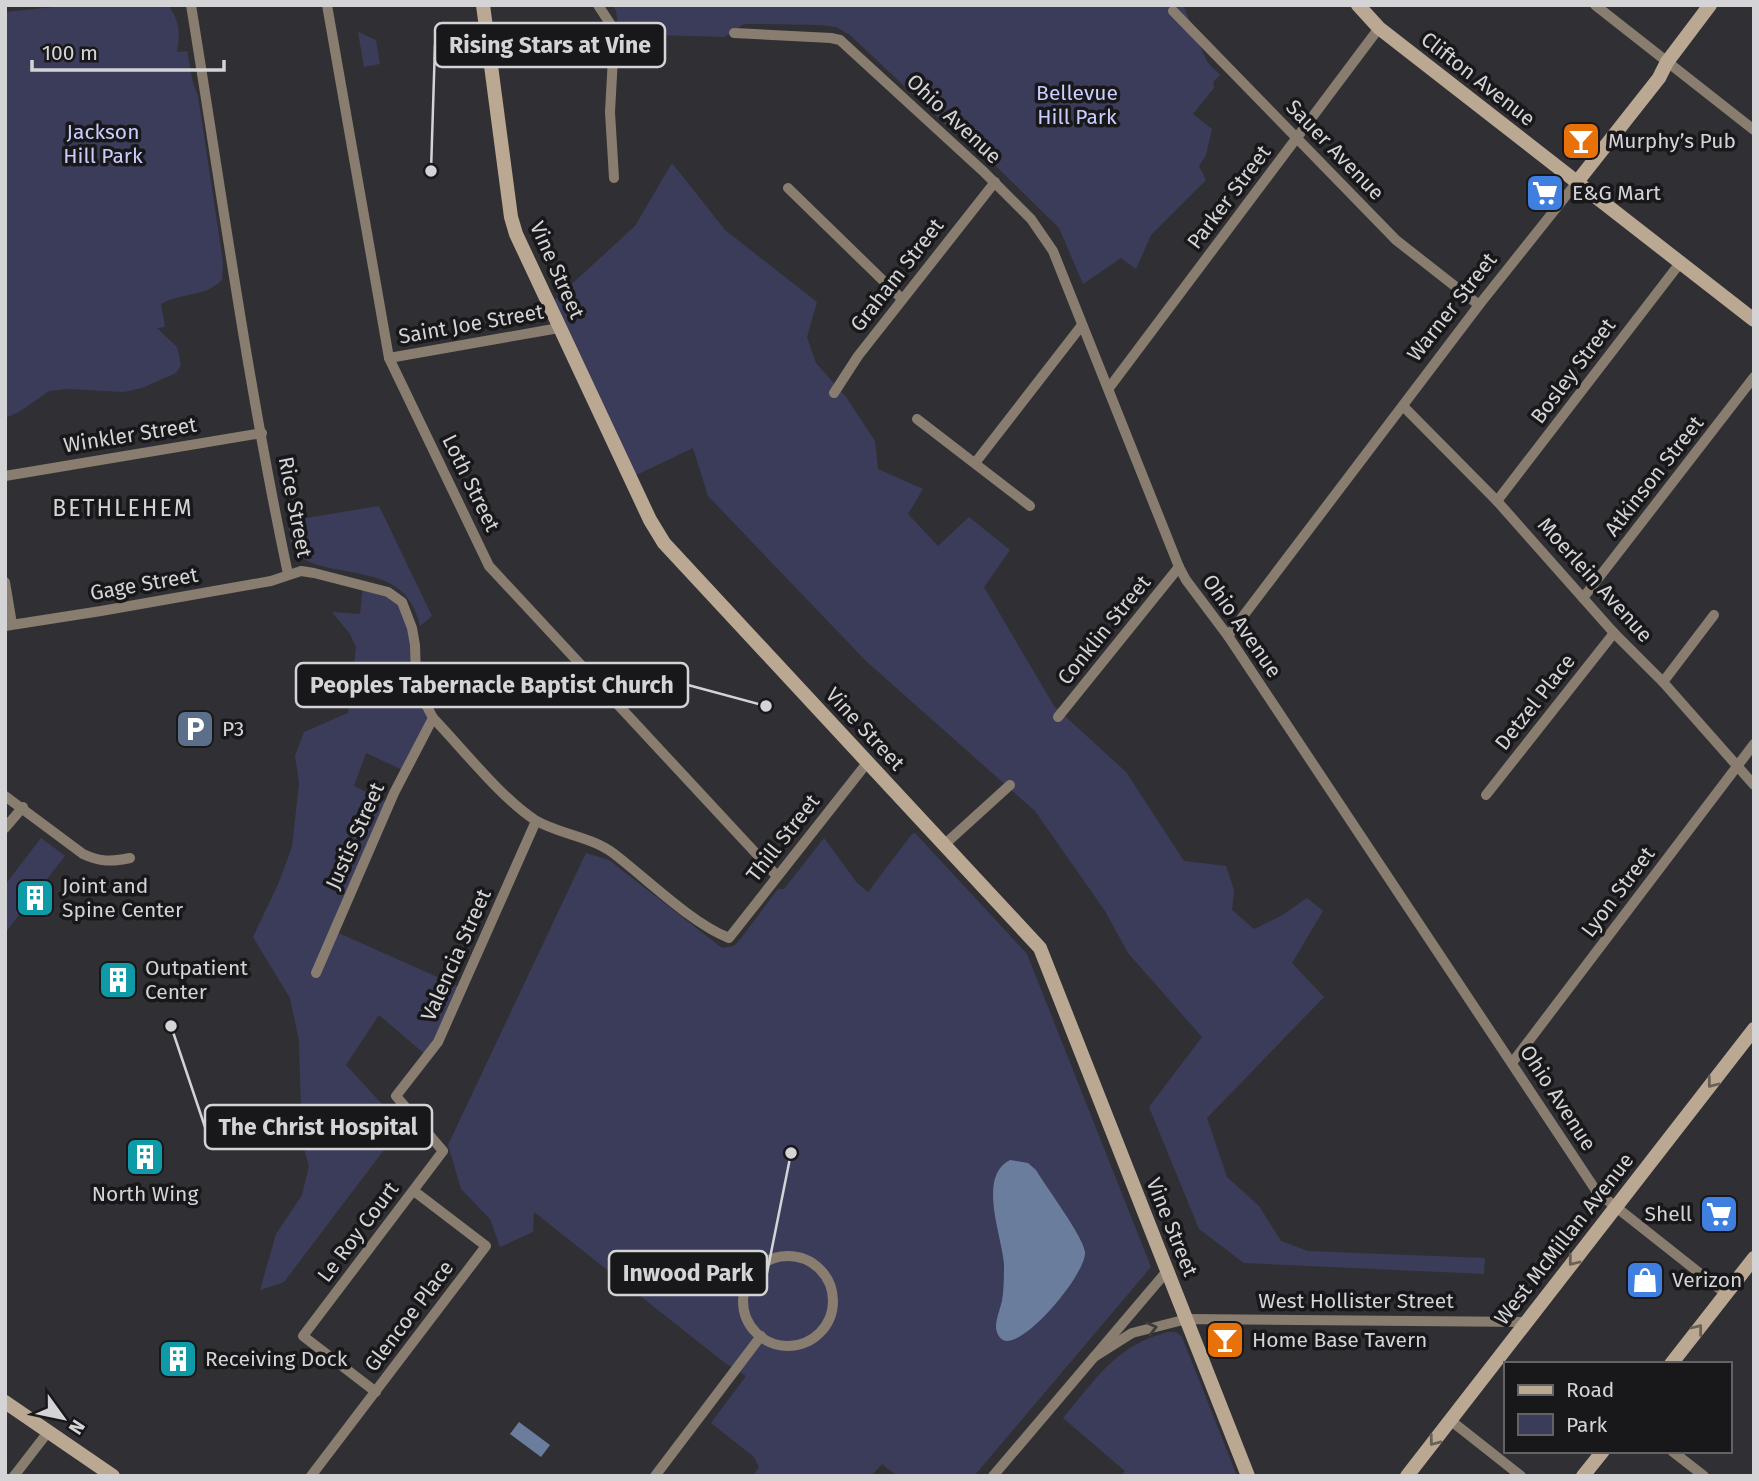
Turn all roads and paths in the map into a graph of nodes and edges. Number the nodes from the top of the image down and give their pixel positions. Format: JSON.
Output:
{"nodes":[{"id":1,"x":191,"y":5,"type":"edge"},
{"id":2,"x":327,"y":5,"type":"edge"},
{"id":3,"x":483,"y":5,"type":"edge"},
{"id":4,"x":598,"y":5,"type":"edge"},
{"id":5,"x":1357,"y":5,"type":"edge"},
{"id":6,"x":1595,"y":5,"type":"edge"},
{"id":7,"x":1710,"y":5,"type":"edge"},
{"id":8,"x":1173,"y":11,"type":"dead end"},
{"id":9,"x":1379,"y":29,"type":"junction"},
{"id":10,"x":734,"y":33,"type":"dead end"},
{"id":11,"x":1667,"y":62,"type":"junction"},
{"id":12,"x":1754,"y":130,"type":"edge"},
{"id":13,"x":1297,"y":138,"type":"junction"},
{"id":14,"x":614,"y":178,"type":"dead end"},
{"id":15,"x":995,"y":182,"type":"junction"},
{"id":16,"x":1577,"y":182,"type":"junction"},
{"id":17,"x":788,"y":188,"type":"dead end"},
{"id":18,"x":1680,"y":263,"type":"junction"},
{"id":19,"x":902,"y":299,"type":"junction"},
{"id":20,"x":1479,"y":305,"type":"junction"},
{"id":21,"x":1754,"y":320,"type":"edge"},
{"id":22,"x":1082,"y":325,"type":"junction"},
{"id":23,"x":559,"y":328,"type":"junction"},
{"id":24,"x":389,"y":358,"type":"junction"},
{"id":25,"x":1754,"y":377,"type":"edge"},
{"id":26,"x":1109,"y":388,"type":"junction"},
{"id":27,"x":834,"y":393,"type":"dead end"},
{"id":28,"x":1403,"y":405,"type":"junction"},
{"id":29,"x":917,"y":419,"type":"dead end"},
{"id":30,"x":261,"y":433,"type":"junction"},
{"id":31,"x":975,"y":463,"type":"junction"},
{"id":32,"x":5,"y":476,"type":"edge"},
{"id":33,"x":1497,"y":501,"type":"junction"},
{"id":34,"x":1030,"y":506,"type":"dead end"},
{"id":35,"x":1179,"y":567,"type":"junction"},
{"id":36,"x":288,"y":574,"type":"junction"},
{"id":37,"x":5,"y":582,"type":"edge"},
{"id":38,"x":1583,"y":598,"type":"junction"},
{"id":39,"x":1714,"y":615,"type":"dead end"},
{"id":40,"x":8,"y":625,"type":"edge"},
{"id":41,"x":1614,"y":633,"type":"junction"},
{"id":42,"x":1228,"y":636,"type":"junction"},
{"id":43,"x":1663,"y":682,"type":"junction"},
{"id":44,"x":1058,"y":717,"type":"dead end"},
{"id":45,"x":433,"y":718,"type":"junction"},
{"id":46,"x":1754,"y":744,"type":"edge"},
{"id":47,"x":867,"y":763,"type":"junction"},
{"id":48,"x":1737,"y":767,"type":"junction"},
{"id":49,"x":1010,"y":785,"type":"dead end"},
{"id":50,"x":1754,"y":785,"type":"edge"},
{"id":51,"x":1486,"y":795,"type":"dead end"},
{"id":52,"x":6,"y":798,"type":"edge"},
{"id":53,"x":23,"y":807,"type":"junction"},
{"id":54,"x":536,"y":821,"type":"junction"},
{"id":55,"x":5,"y":828,"type":"edge"},
{"id":56,"x":945,"y":844,"type":"junction"},
{"id":57,"x":130,"y":858,"type":"dead end"},
{"id":58,"x":777,"y":876,"type":"junction"},
{"id":59,"x":729,"y":938,"type":"joint"},
{"id":60,"x":316,"y":973,"type":"dead end"},
{"id":61,"x":1754,"y":1029,"type":"edge"},
{"id":62,"x":1512,"y":1063,"type":"junction"},
{"id":63,"x":443,"y":1152,"type":"joint"},
{"id":64,"x":414,"y":1191,"type":"junction"},
{"id":65,"x":1615,"y":1207,"type":"junction"},
{"id":66,"x":1754,"y":1258,"type":"edge"},
{"id":67,"x":1167,"y":1271,"type":"junction"},
{"id":68,"x":1726,"y":1294,"type":"junction"},
{"id":69,"x":1187,"y":1319,"type":"junction"},
{"id":70,"x":1526,"y":1322,"type":"junction"},
{"id":71,"x":761,"y":1336,"type":"junction"},
{"id":72,"x":1094,"y":1357,"type":"junction"},
{"id":73,"x":1673,"y":1362,"type":"edge"},
{"id":74,"x":376,"y":1392,"type":"junction"},
{"id":75,"x":5,"y":1402,"type":"edge"},
{"id":76,"x":1450,"y":1420,"type":"junction"},
{"id":77,"x":48,"y":1432,"type":"junction"},
{"id":78,"x":1601,"y":1453,"type":"edge"},
{"id":79,"x":1675,"y":1453,"type":"edge"},
{"id":80,"x":14,"y":1476,"type":"edge"},
{"id":81,"x":113,"y":1476,"type":"edge"},
{"id":82,"x":312,"y":1476,"type":"edge"},
{"id":83,"x":655,"y":1476,"type":"edge"},
{"id":84,"x":993,"y":1476,"type":"edge"},
{"id":85,"x":1248,"y":1476,"type":"edge"},
{"id":86,"x":1408,"y":1476,"type":"edge"},
{"id":87,"x":1521,"y":1476,"type":"edge"},
{"id":88,"x":1583,"y":1476,"type":"edge"},
{"id":89,"x":1704,"y":1476,"type":"edge"}],
"edges":[{"from":1,"to":30,"type":"street","name":"Rice Street"},
{"from":2,"to":24,"type":"street","name":"Loth Street"},
{"from":3,"to":23,"type":"main road","name":"Vine Street"},
{"from":4,"to":14,"type":"street"},
{"from":5,"to":9,"type":"main road","name":"Clifton Avenue"},
{"from":6,"to":11,"type":"street"},
{"from":7,"to":11,"type":"main road","name":"Warner Street"},
{"from":8,"to":13,"type":"street","name":"Sauer Avenue"},
{"from":9,"to":13,"type":"street","name":"Parker Street"},
{"from":9,"to":16,"type":"main road","name":"Clifton Avenue"},
{"from":10,"to":15,"type":"street","name":"Ohio Avenue"},
{"from":11,"to":12,"type":"street"},
{"from":11,"to":16,"type":"main road","name":"Warner Street"},
{"from":13,"to":20,"type":"street","name":"Sauer Avenue"},
{"from":13,"to":26,"type":"street","name":"Parker Street"},
{"from":15,"to":19,"type":"street","name":"Graham Street"},
{"from":15,"to":22,"type":"street","name":"Ohio Avenue"},
{"from":16,"to":18,"type":"main road","name":"Clifton Avenue"},
{"from":16,"to":20,"type":"street","name":"Warner Street"},
{"from":17,"to":19,"type":"street"},
{"from":18,"to":21,"type":"main road","name":"Clifton Avenue"},
{"from":18,"to":33,"type":"street","name":"Bosley Street"},
{"from":19,"to":27,"type":"street","name":"Graham Street"},
{"from":20,"to":28,"type":"street","name":"Warner Street"},
{"from":22,"to":26,"type":"street","name":"Ohio Avenue"},
{"from":22,"to":31,"type":"street"},
{"from":23,"to":24,"type":"street","name":"Saint Joe Street"},
{"from":23,"to":47,"type":"main road","name":"Vine Street"},
{"from":24,"to":58,"type":"street","name":"Loth Street"},
{"from":25,"to":38,"type":"street","name":"Atkinson Street"},
{"from":26,"to":35,"type":"street","name":"Ohio Avenue"},
{"from":28,"to":33,"type":"street","name":"Moerlein Avenue"},
{"from":28,"to":42,"type":"street","name":"Warner Street"},
{"from":29,"to":31,"type":"street"},
{"from":30,"to":32,"type":"street","name":"Winkler Street"},
{"from":30,"to":36,"type":"street","name":"Rice Street"},
{"from":31,"to":34,"type":"street"},
{"from":33,"to":38,"type":"street","name":"Moerlein Avenue"},
{"from":35,"to":42,"type":"street","name":"Ohio Avenue"},
{"from":35,"to":44,"type":"street","name":"Conklin Street"},
{"from":36,"to":40,"type":"street","name":"Gage Street"},
{"from":36,"to":45,"type":"street","name":"Rice Street"},
{"from":37,"to":40,"type":"street"},
{"from":38,"to":41,"type":"street","name":"Moerlein Avenue"},
{"from":39,"to":43,"type":"street"},
{"from":41,"to":43,"type":"street","name":"Moerlein Avenue"},
{"from":41,"to":51,"type":"street","name":"Detzel Place"},
{"from":42,"to":62,"type":"street","name":"Ohio Avenue"},
{"from":43,"to":48,"type":"street","name":"Moerlein Avenue"},
{"from":45,"to":54,"type":"street","name":"Rice Street"},
{"from":45,"to":60,"type":"street","name":"Justis Street"},
{"from":46,"to":48,"type":"street","name":"Lyon Street"},
{"from":47,"to":56,"type":"main road","name":"Vine Street"},
{"from":47,"to":58,"type":"street","name":"Thill Street"},
{"from":48,"to":50,"type":"street","name":"Moerlein Avenue"},
{"from":48,"to":62,"type":"street","name":"Lyon Street"},
{"from":49,"to":56,"type":"street"},
{"from":52,"to":53,"type":"street"},
{"from":53,"to":55,"type":"street"},
{"from":53,"to":57,"type":"street"},
{"from":54,"to":59,"type":"street","name":"Rice Street"},
{"from":54,"to":63,"type":"street","name":"Valencia Street"},
{"from":56,"to":67,"type":"main road","name":"Vine Street"},
{"from":58,"to":59,"type":"street","name":"Thill Street"},
{"from":61,"to":65,"type":"main road","name":"West McMillan Avenue","one_way":true},
{"from":62,"to":65,"type":"street","name":"Ohio Avenue"},
{"from":63,"to":64,"type":"street","name":"Le Roy Court"},
{"from":64,"to":74,"type":"street","name":"Glencoe Place"},
{"from":64,"to":74,"type":"street","name":"Le Roy Court"},
{"from":65,"to":68,"type":"street","name":"Ohio Avenue"},
{"from":65,"to":70,"type":"main road","name":"West McMillan Avenue","one_way":true},
{"from":66,"to":68,"type":"main road"},
{"from":67,"to":69,"type":"main road","name":"Vine Street"},
{"from":67,"to":72,"type":"street"},
{"from":73,"to":68,"type":"main road","one_way":true},
{"from":69,"to":70,"type":"street","name":"West Hollister Street"},
{"from":72,"to":69,"type":"street","name":"West Hollister Street","one_way":true},
{"from":69,"to":85,"type":"main road","name":"Vine Street"},
{"from":70,"to":76,"type":"main road","name":"West McMillan Avenue"},
{"from":71,"to":71,"type":"street"},
{"from":71,"to":83,"type":"street"},
{"from":72,"to":84,"type":"street"},
{"from":74,"to":82,"type":"street","name":"Glencoe Place"},
{"from":75,"to":77,"type":"main road"},
{"from":76,"to":86,"type":"main road","name":"West McMillan Avenue","one_way":true},
{"from":76,"to":87,"type":"street"},
{"from":77,"to":80,"type":"street"},
{"from":77,"to":81,"type":"main road"},
{"from":78,"to":88,"type":"main road"},
{"from":79,"to":89,"type":"street"}]}
